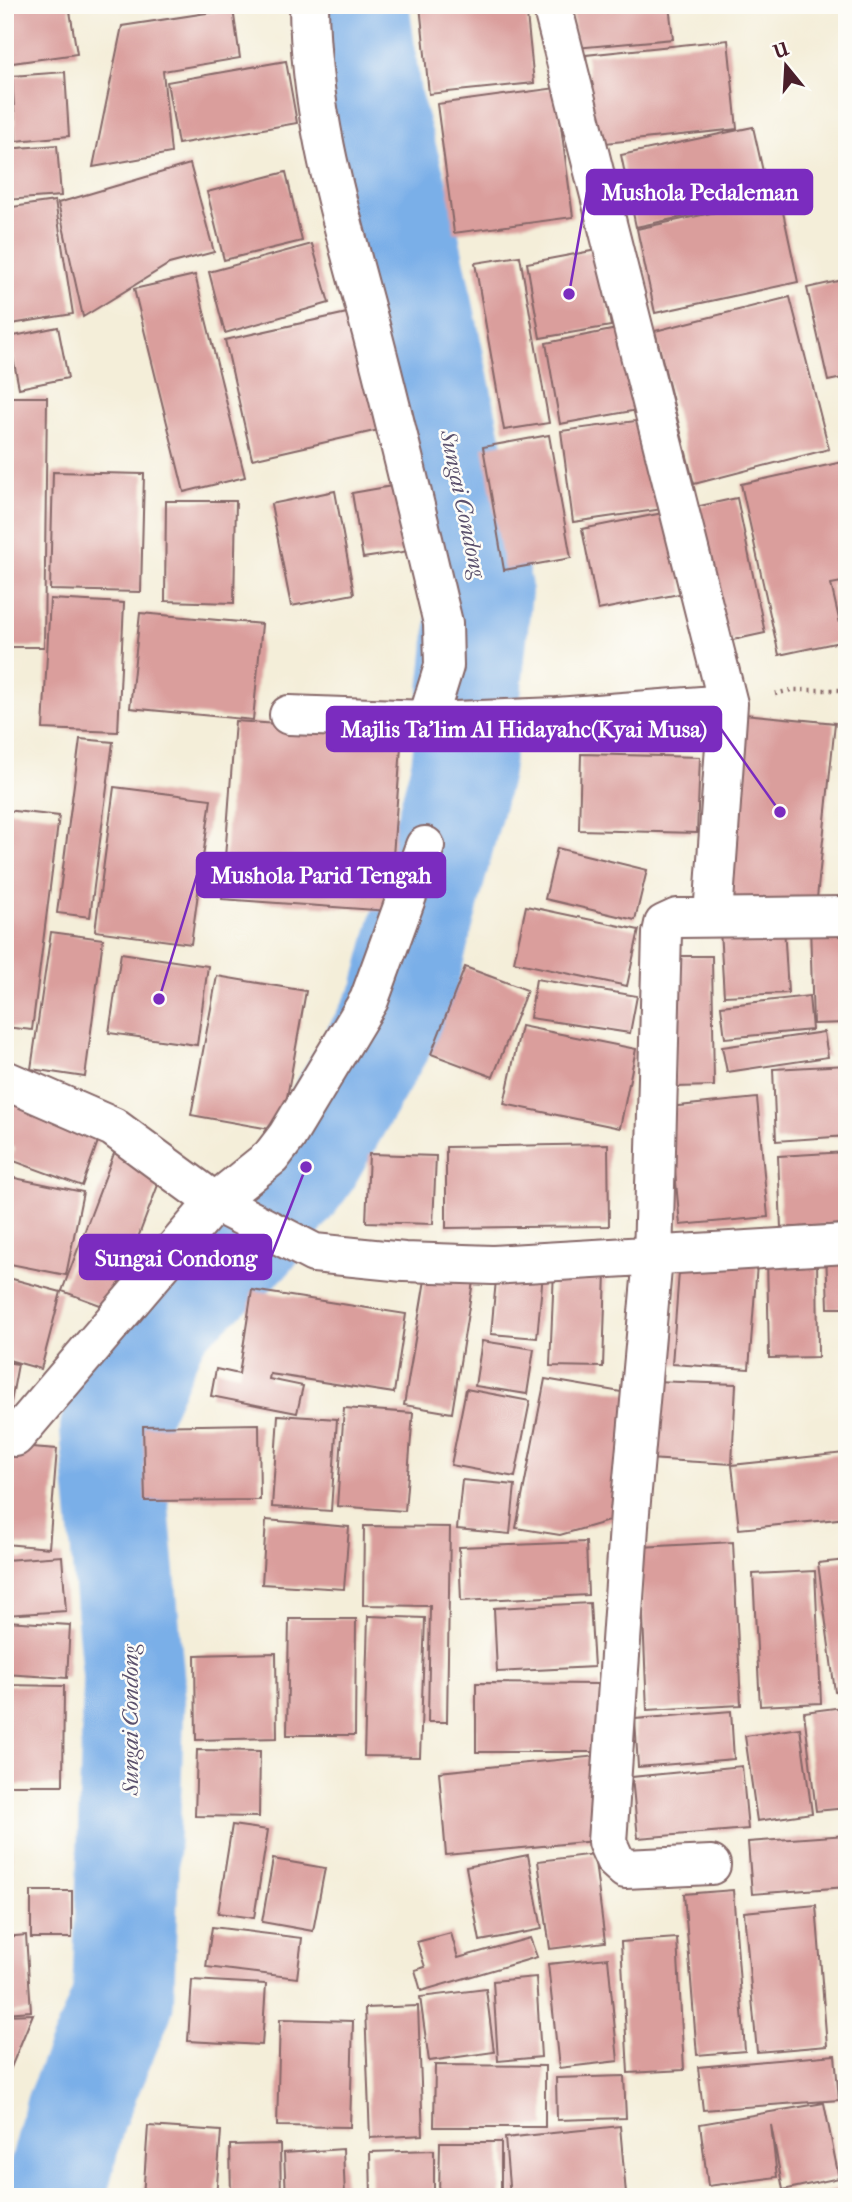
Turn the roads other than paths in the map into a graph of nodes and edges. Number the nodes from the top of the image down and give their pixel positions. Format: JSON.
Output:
{"nodes":[{"id":1,"x":309,"y":5,"type":"edge"},
{"id":2,"x":552,"y":5,"type":"edge"},
{"id":3,"x":728,"y":704,"type":"junction"},
{"id":4,"x":289,"y":715,"type":"dead end"},
{"id":5,"x":440,"y":721,"type":"junction"},
{"id":6,"x":425,"y":846,"type":"dead end"},
{"id":7,"x":713,"y":916,"type":"junction"},
{"id":8,"x":847,"y":916,"type":"edge"},
{"id":9,"x":5,"y":1080,"type":"edge"},
{"id":10,"x":223,"y":1207,"type":"junction"},
{"id":11,"x":847,"y":1244,"type":"edge"},
{"id":12,"x":653,"y":1258,"type":"junction"},
{"id":13,"x":15,"y":1437,"type":"dead end"},
{"id":14,"x":712,"y":1865,"type":"dead end"}],
"edges":[{"from":1,"to":5,"type":"street"},
{"from":2,"to":3,"type":"street"},
{"from":3,"to":5,"type":"street"},
{"from":3,"to":7,"type":"street"},
{"from":4,"to":5,"type":"street"},
{"from":6,"to":10,"type":"street"},
{"from":7,"to":8,"type":"street"},
{"from":7,"to":12,"type":"street"},
{"from":9,"to":10,"type":"street"},
{"from":10,"to":12,"type":"street"},
{"from":10,"to":13,"type":"street"},
{"from":11,"to":12,"type":"street"},
{"from":12,"to":14,"type":"street"}]}
